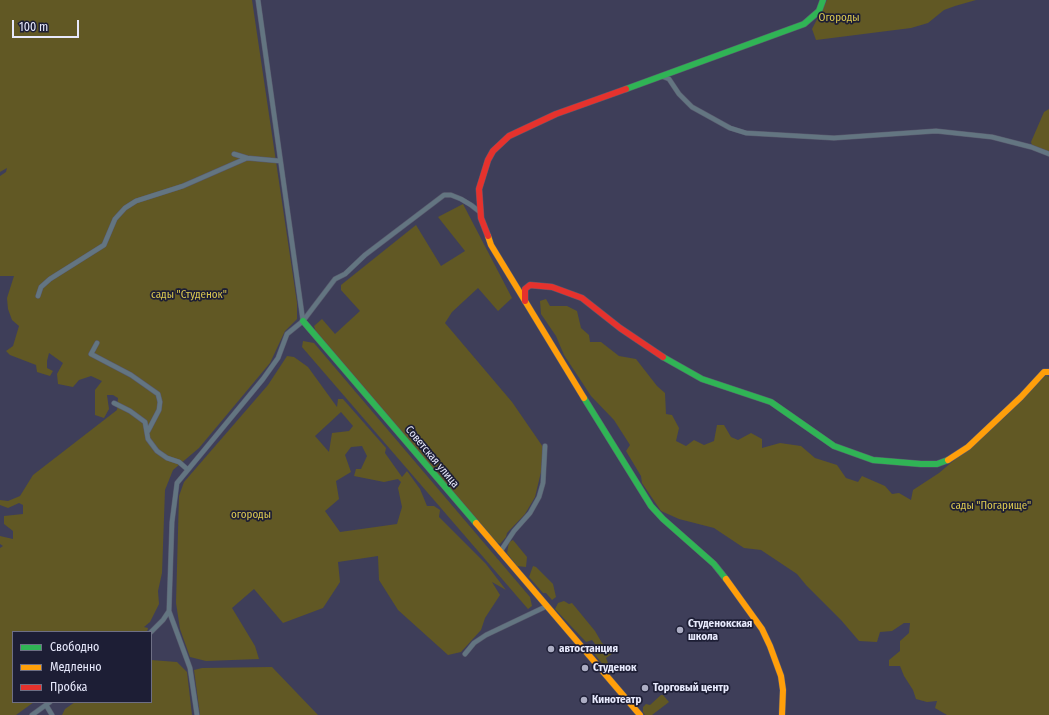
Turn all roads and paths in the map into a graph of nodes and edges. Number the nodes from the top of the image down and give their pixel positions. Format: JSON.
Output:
{"nodes":[{"id":1,"x":258,"y":0,"type":"edge"},
{"id":2,"x":823,"y":0,"type":"edge"},
{"id":3,"x":661,"y":76,"type":"junction"},
{"id":4,"x":234,"y":154,"type":"dead end"},
{"id":5,"x":1049,"y":154,"type":"edge"},
{"id":6,"x":247,"y":158,"type":"junction"},
{"id":7,"x":280,"y":161,"type":"junction"},
{"id":8,"x":480,"y":212,"type":"junction"},
{"id":9,"x":38,"y":296,"type":"dead end"},
{"id":10,"x":525,"y":302,"type":"junction"},
{"id":11,"x":303,"y":321,"type":"junction"},
{"id":12,"x":97,"y":343,"type":"dead end"},
{"id":13,"x":1049,"y":372,"type":"edge"},
{"id":14,"x":114,"y":403,"type":"dead end"},
{"id":15,"x":148,"y":431,"type":"junction"},
{"id":16,"x":545,"y":446,"type":"dead end"},
{"id":17,"x":187,"y":469,"type":"junction"},
{"id":18,"x":500,"y":552,"type":"junction"},
{"id":19,"x":547,"y":606,"type":"junction"},
{"id":20,"x":169,"y":611,"type":"junction"},
{"id":21,"x":152,"y":631,"type":"edge"},
{"id":22,"x":464,"y":654,"type":"dead end"},
{"id":23,"x":48,"y":703,"type":"edge"},
{"id":24,"x":32,"y":715,"type":"edge"},
{"id":25,"x":52,"y":715,"type":"edge"},
{"id":26,"x":197,"y":715,"type":"edge"},
{"id":27,"x":640,"y":715,"type":"edge"},
{"id":28,"x":782,"y":715,"type":"edge"}],
"edges":[{"from":1,"to":7,"type":"street"},
{"from":2,"to":3,"type":"street"},
{"from":3,"to":5,"type":"street"},
{"from":3,"to":8,"type":"street"},
{"from":4,"to":6,"type":"street"},
{"from":6,"to":7,"type":"street"},
{"from":6,"to":9,"type":"street"},
{"from":7,"to":11,"type":"street"},
{"from":8,"to":10,"type":"street"},
{"from":8,"to":11,"type":"street"},
{"from":10,"to":13,"type":"street"},
{"from":10,"to":28,"type":"street"},
{"from":11,"to":17,"type":"street"},
{"from":11,"to":18,"type":"street","name":"Советская улица"},
{"from":12,"to":15,"type":"street"},
{"from":14,"to":15,"type":"street"},
{"from":15,"to":17,"type":"street"},
{"from":16,"to":18,"type":"street"},
{"from":17,"to":20,"type":"street"},
{"from":18,"to":19,"type":"street","name":"Советская улица"},
{"from":19,"to":22,"type":"street"},
{"from":19,"to":27,"type":"street","name":"Советская улица"},
{"from":20,"to":21,"type":"street"},
{"from":20,"to":26,"type":"street"},
{"from":23,"to":24,"type":"street"},
{"from":23,"to":25,"type":"street"}]}
